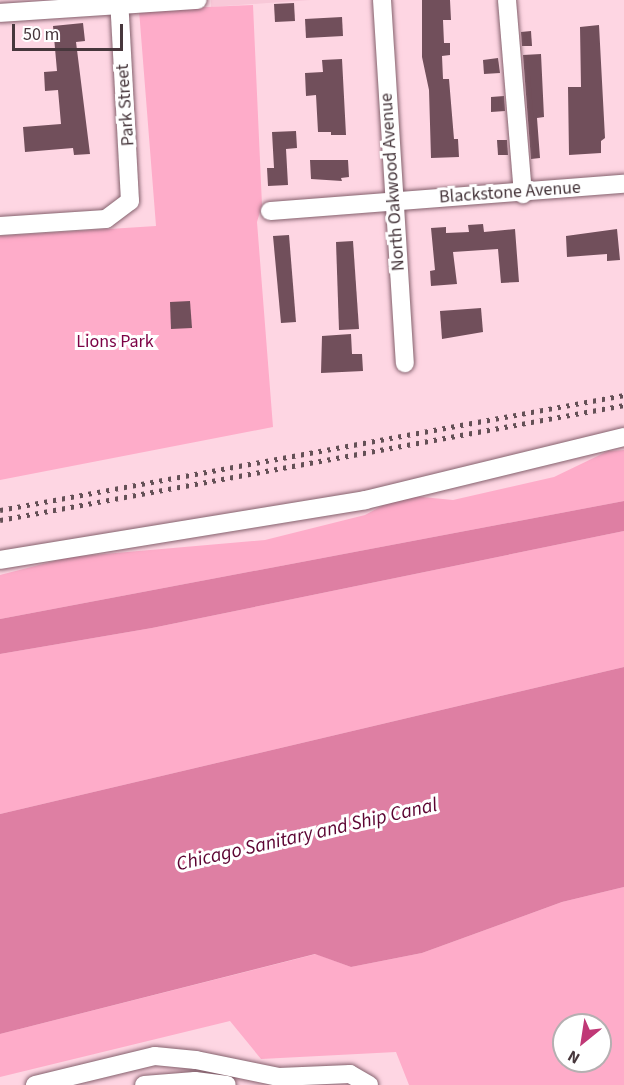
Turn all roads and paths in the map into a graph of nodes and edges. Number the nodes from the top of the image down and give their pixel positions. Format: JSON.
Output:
{"nodes":[{"id":1,"x":198,"y":0,"type":"edge"},
{"id":2,"x":381,"y":0,"type":"edge"},
{"id":3,"x":507,"y":0,"type":"edge"},
{"id":4,"x":119,"y":3,"type":"edge"},
{"id":5,"x":0,"y":13,"type":"edge"},
{"id":6,"x":624,"y":184,"type":"edge"},
{"id":7,"x":523,"y":194,"type":"junction"},
{"id":8,"x":395,"y":201,"type":"junction"},
{"id":9,"x":270,"y":211,"type":"dead end"},
{"id":10,"x":0,"y":226,"type":"edge"},
{"id":11,"x":405,"y":363,"type":"dead end"},
{"id":12,"x":624,"y":437,"type":"edge"},
{"id":13,"x":0,"y":560,"type":"edge"},
{"id":14,"x":35,"y":1085,"type":"edge"},
{"id":15,"x":144,"y":1085,"type":"edge"},
{"id":16,"x":226,"y":1085,"type":"edge"},
{"id":17,"x":369,"y":1085,"type":"edge"}],
"edges":[{"from":1,"to":4,"type":"street"},
{"from":2,"to":8,"type":"street","name":"North Oakwood Avenue"},
{"from":3,"to":7,"type":"street"},
{"from":4,"to":5,"type":"street"},
{"from":4,"to":10,"type":"street","name":"Park Street"},
{"from":6,"to":7,"type":"street","name":"Blackstone Avenue"},
{"from":7,"to":8,"type":"street","name":"Blackstone Avenue"},
{"from":8,"to":9,"type":"street","name":"Blackstone Avenue"},
{"from":8,"to":11,"type":"street","name":"North Oakwood Avenue"},
{"from":12,"to":13,"type":"street"},
{"from":14,"to":17,"type":"street"},
{"from":15,"to":16,"type":"street"}]}
